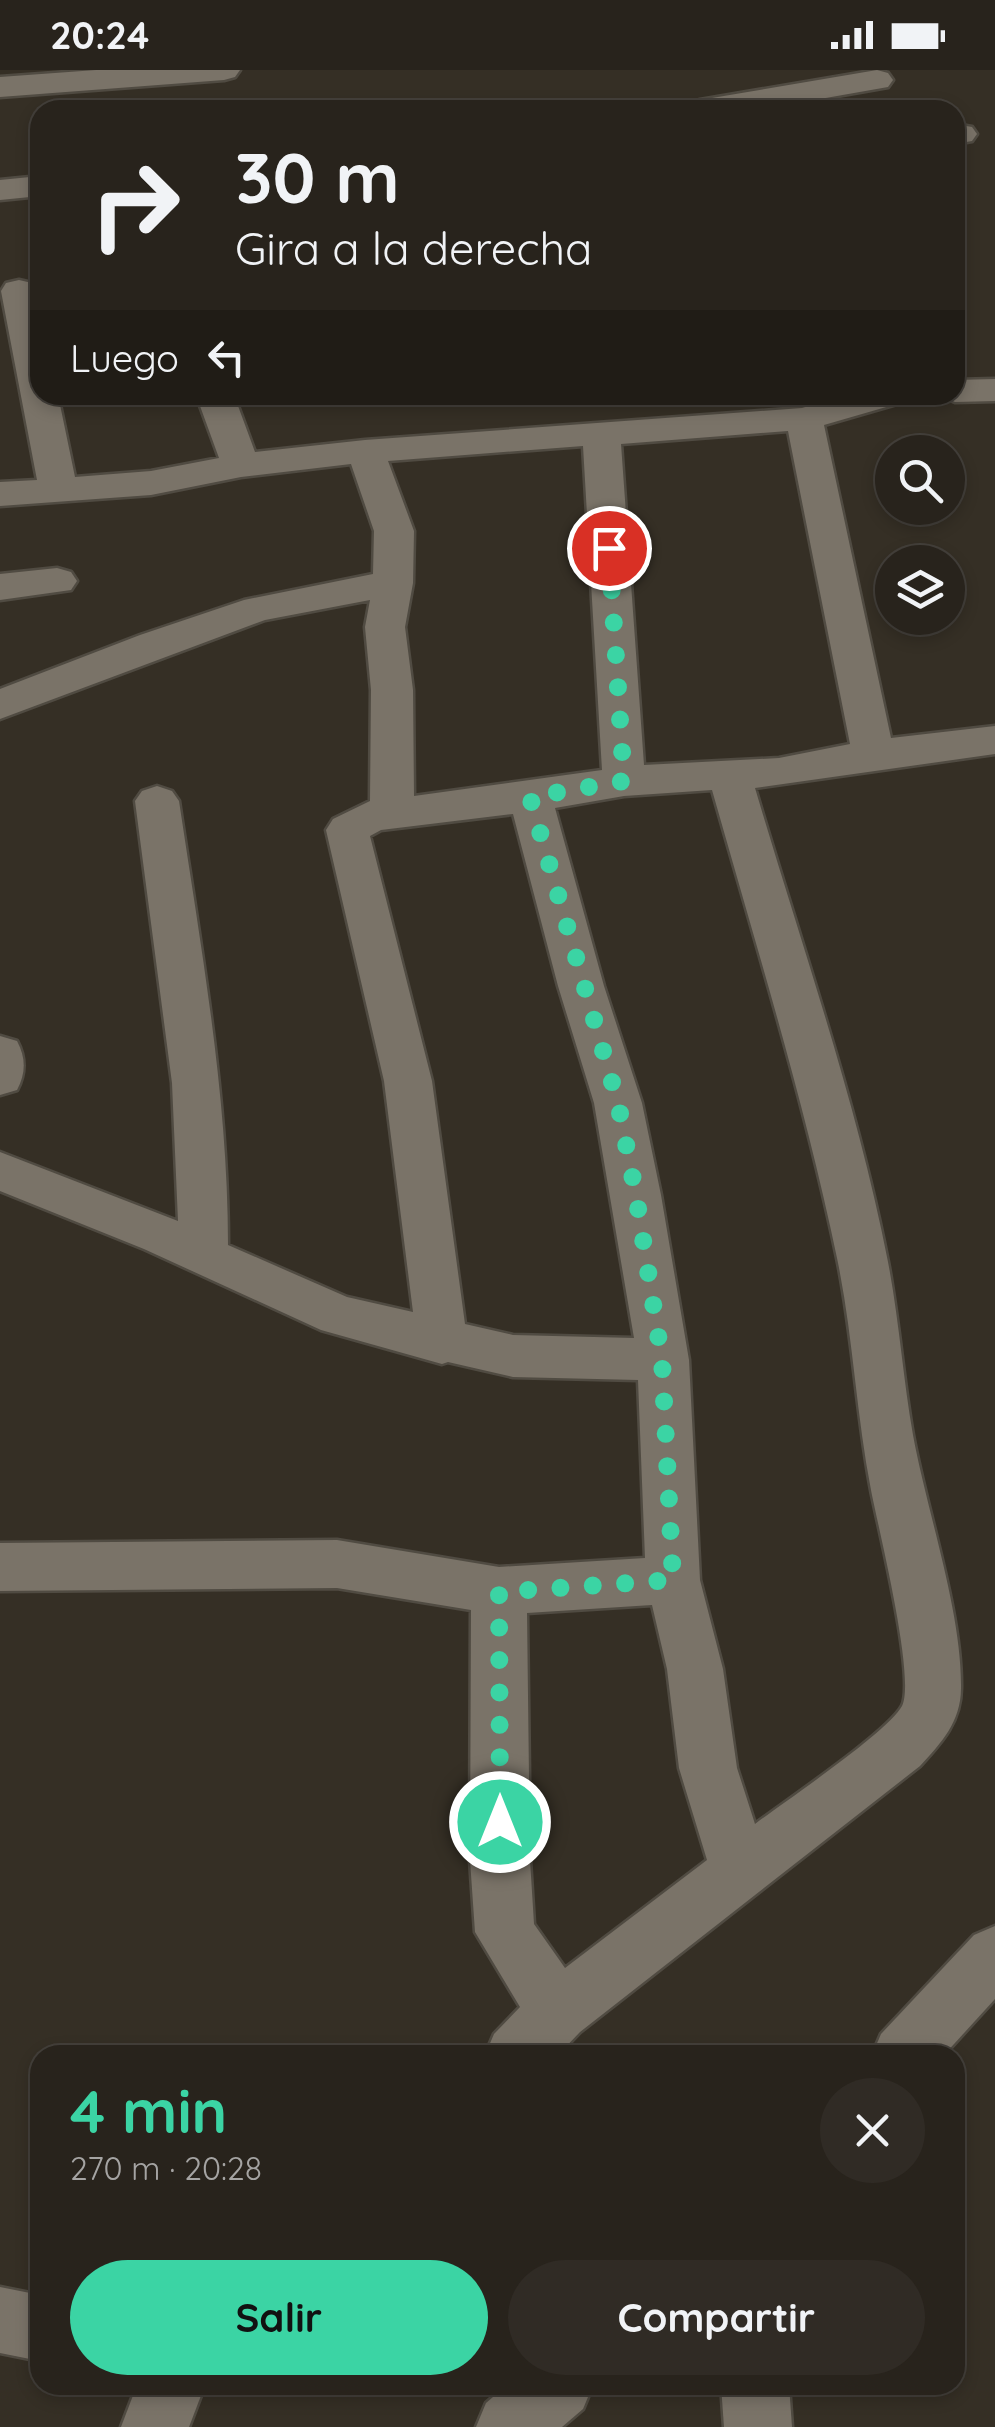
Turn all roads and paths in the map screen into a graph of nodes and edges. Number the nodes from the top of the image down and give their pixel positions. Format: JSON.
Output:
{"nodes":[{"id":1,"x":224,"y":70,"type":"edge"},
{"id":2,"x":876,"y":80,"type":"dead end"},
{"id":3,"x":0,"y":87,"type":"edge"},
{"id":4,"x":770,"y":100,"type":"edge"},
{"id":5,"x":30,"y":187,"type":"edge"},
{"id":6,"x":0,"y":190,"type":"edge"},
{"id":7,"x":20,"y":292,"type":"edge"},
{"id":8,"x":30,"y":344,"type":"edge"},
{"id":9,"x":995,"y":390,"type":"edge"},
{"id":10,"x":965,"y":391,"type":"edge"},
{"id":11,"x":30,"y":392,"type":"edge"},
{"id":12,"x":0,"y":395,"type":"edge"},
{"id":13,"x":42,"y":405,"type":"edge"},
{"id":14,"x":219,"y":405,"type":"edge"},
{"id":15,"x":843,"y":405,"type":"edge"},
{"id":16,"x":804,"y":419,"type":"junction"},
{"id":17,"x":601,"y":432,"type":"junction"},
{"id":18,"x":365,"y":451,"type":"junction"},
{"id":19,"x":241,"y":465,"type":"junction"},
{"id":20,"x":59,"y":492,"type":"junction"},
{"id":21,"x":0,"y":494,"type":"edge"},
{"id":22,"x":58,"y":580,"type":"dead end"},
{"id":23,"x":393,"y":582,"type":"junction"},
{"id":24,"x":0,"y":586,"type":"edge"},
{"id":25,"x":0,"y":705,"type":"edge"},
{"id":26,"x":995,"y":740,"type":"edge"},
{"id":27,"x":873,"y":754,"type":"junction"},
{"id":28,"x":730,"y":777,"type":"junction"},
{"id":29,"x":624,"y":781,"type":"junction"},
{"id":30,"x":530,"y":797,"type":"junction"},
{"id":31,"x":157,"y":801,"type":"dead end"},
{"id":32,"x":392,"y":813,"type":"junction"},
{"id":33,"x":0,"y":1053,"type":"edge"},
{"id":34,"x":0,"y":1077,"type":"edge"},
{"id":35,"x":0,"y":1171,"type":"edge"},
{"id":36,"x":203,"y":1253,"type":"junction"},
{"id":37,"x":442,"y":1343,"type":"junction"},
{"id":38,"x":662,"y":1360,"type":"junction"},
{"id":39,"x":0,"y":1567,"type":"edge"},
{"id":40,"x":673,"y":1580,"type":"junction"},
{"id":41,"x":499,"y":1592,"type":"junction"},
{"id":42,"x":740,"y":1870,"type":"junction"},
{"id":43,"x":995,"y":1955,"type":"edge"},
{"id":44,"x":558,"y":2011,"type":"junction"},
{"id":45,"x":526,"y":2045,"type":"edge"},
{"id":46,"x":912,"y":2045,"type":"edge"},
{"id":47,"x":0,"y":2320,"type":"edge"},
{"id":48,"x":30,"y":2326,"type":"edge"},
{"id":49,"x":167,"y":2395,"type":"edge"},
{"id":50,"x":547,"y":2395,"type":"edge"},
{"id":51,"x":756,"y":2395,"type":"edge"},
{"id":52,"x":155,"y":2427,"type":"edge"},
{"id":53,"x":510,"y":2427,"type":"edge"},
{"id":54,"x":758,"y":2427,"type":"edge"}],
"edges":[{"from":1,"to":3,"type":"street"},
{"from":2,"to":4,"type":"street"},
{"from":5,"to":6,"type":"street"},
{"from":7,"to":8,"type":"street"},
{"from":9,"to":10,"type":"street"},
{"from":11,"to":12,"type":"street"},
{"from":13,"to":20,"type":"street"},
{"from":14,"to":19,"type":"street"},
{"from":15,"to":16,"type":"street"},
{"from":16,"to":17,"type":"street"},
{"from":16,"to":27,"type":"street"},
{"from":17,"to":18,"type":"street"},
{"from":17,"to":29,"type":"street"},
{"from":18,"to":19,"type":"street"},
{"from":18,"to":23,"type":"street"},
{"from":19,"to":20,"type":"street"},
{"from":20,"to":21,"type":"street"},
{"from":22,"to":24,"type":"street"},
{"from":23,"to":25,"type":"street"},
{"from":23,"to":32,"type":"street"},
{"from":26,"to":27,"type":"street"},
{"from":27,"to":28,"type":"street"},
{"from":28,"to":29,"type":"street"},
{"from":28,"to":42,"type":"street"},
{"from":29,"to":30,"type":"street"},
{"from":30,"to":32,"type":"street"},
{"from":30,"to":38,"type":"street"},
{"from":31,"to":36,"type":"street"},
{"from":32,"to":37,"type":"street"},
{"from":33,"to":34,"type":"street"},
{"from":35,"to":36,"type":"street"},
{"from":36,"to":37,"type":"street"},
{"from":37,"to":38,"type":"street"},
{"from":38,"to":40,"type":"street"},
{"from":39,"to":41,"type":"street"},
{"from":40,"to":41,"type":"street"},
{"from":40,"to":42,"type":"street"},
{"from":41,"to":44,"type":"street"},
{"from":42,"to":44,"type":"street"},
{"from":43,"to":46,"type":"street"},
{"from":44,"to":45,"type":"street"},
{"from":47,"to":48,"type":"street"},
{"from":49,"to":52,"type":"street"},
{"from":50,"to":53,"type":"street"},
{"from":51,"to":54,"type":"street"}]}
